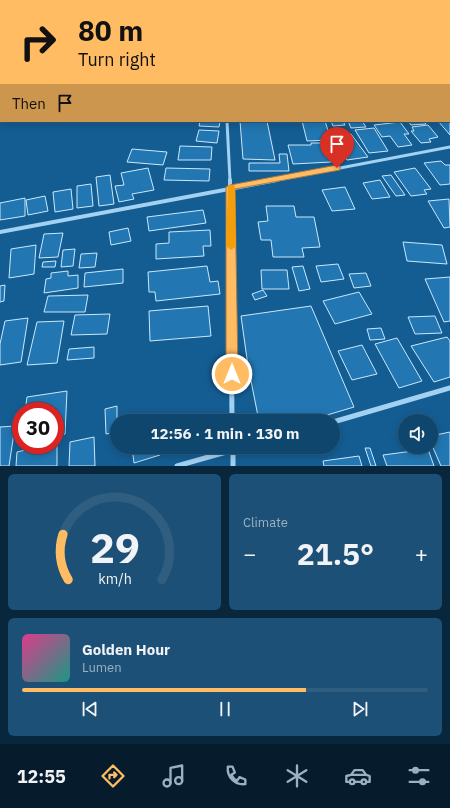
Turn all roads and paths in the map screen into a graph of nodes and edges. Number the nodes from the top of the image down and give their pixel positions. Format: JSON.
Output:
{"nodes":[{"id":1,"x":227,"y":122,"type":"edge"},
{"id":2,"x":450,"y":147,"type":"edge"},
{"id":3,"x":230,"y":187,"type":"junction"},
{"id":4,"x":0,"y":232,"type":"edge"},
{"id":5,"x":450,"y":388,"type":"edge"},
{"id":6,"x":232,"y":414,"type":"edge"},
{"id":7,"x":340,"y":420,"type":"edge"},
{"id":8,"x":217,"y":454,"type":"edge"},
{"id":9,"x":233,"y":454,"type":"edge"},
{"id":10,"x":178,"y":466,"type":"edge"},
{"id":11,"x":233,"y":466,"type":"edge"}],
"edges":[{"from":1,"to":3,"type":"street"},
{"from":2,"to":3,"type":"street"},
{"from":3,"to":4,"type":"street"},
{"from":3,"to":6,"type":"street"},
{"from":5,"to":7,"type":"street"},
{"from":8,"to":10,"type":"street"},
{"from":9,"to":11,"type":"street"}]}
